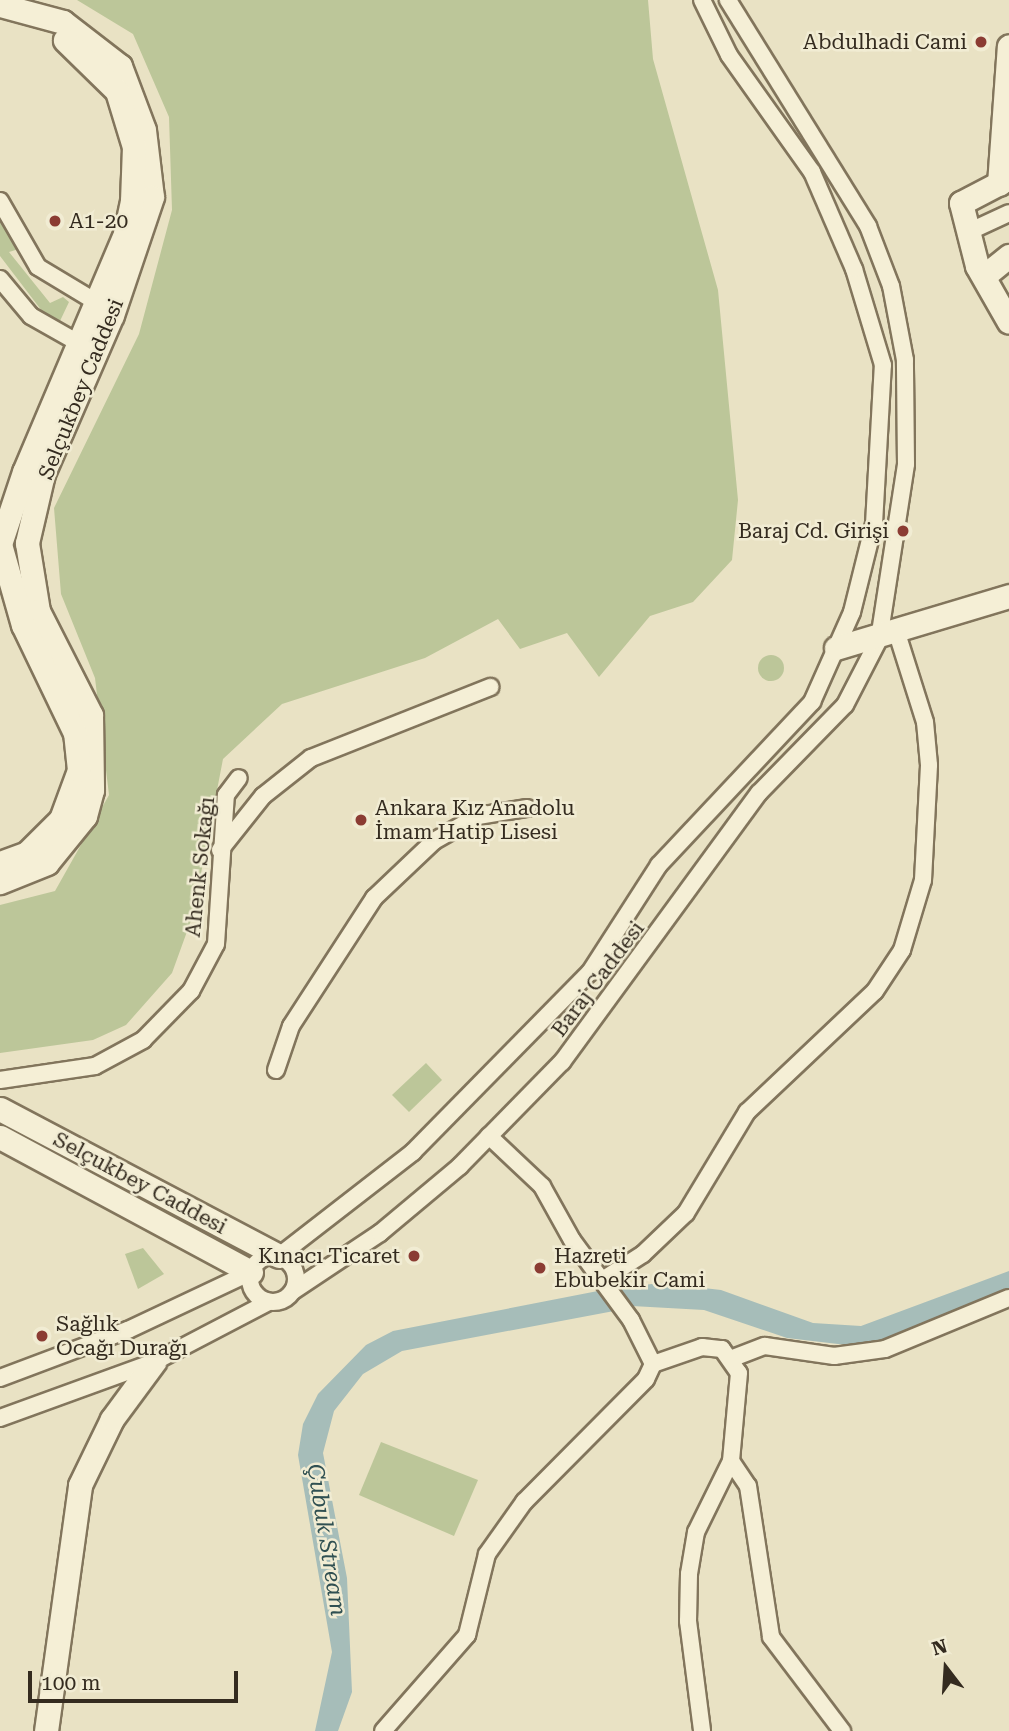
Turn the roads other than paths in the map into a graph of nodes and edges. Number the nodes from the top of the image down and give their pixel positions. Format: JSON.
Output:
{"nodes":[{"id":1,"x":702,"y":0,"type":"edge"},
{"id":2,"x":728,"y":0,"type":"edge"},
{"id":3,"x":0,"y":5,"type":"edge"},
{"id":4,"x":0,"y":19,"type":"edge"},
{"id":5,"x":1009,"y":46,"type":"edge"},
{"id":6,"x":1004,"y":181,"type":"edge"},
{"id":7,"x":0,"y":201,"type":"edge"},
{"id":8,"x":1009,"y":213,"type":"edge"},
{"id":9,"x":966,"y":233,"type":"junction"},
{"id":10,"x":1009,"y":256,"type":"edge"},
{"id":11,"x":984,"y":276,"type":"junction"},
{"id":12,"x":0,"y":279,"type":"edge"},
{"id":13,"x":98,"y":303,"type":"junction"},
{"id":14,"x":1009,"y":322,"type":"edge"},
{"id":15,"x":82,"y":345,"type":"junction"},
{"id":16,"x":0,"y":544,"type":"edge"},
{"id":17,"x":1009,"y":596,"type":"edge"},
{"id":18,"x":888,"y":636,"type":"junction"},
{"id":19,"x":836,"y":648,"type":"junction"},
{"id":20,"x":490,"y":687,"type":"dead end"},
{"id":21,"x":239,"y":778,"type":"dead end"},
{"id":22,"x":527,"y":808,"type":"dead end"},
{"id":23,"x":220,"y":850,"type":"junction"},
{"id":24,"x":0,"y":863,"type":"edge"},
{"id":25,"x":0,"y":882,"type":"edge"},
{"id":26,"x":276,"y":1070,"type":"dead end"},
{"id":27,"x":0,"y":1080,"type":"edge"},
{"id":28,"x":0,"y":1110,"type":"edge"},
{"id":29,"x":489,"y":1136,"type":"junction"},
{"id":30,"x":0,"y":1138,"type":"edge"},
{"id":31,"x":279,"y":1256,"type":"junction"},
{"id":32,"x":251,"y":1272,"type":"junction"},
{"id":33,"x":606,"y":1281,"type":"junction"},
{"id":34,"x":293,"y":1291,"type":"junction"},
{"id":35,"x":1009,"y":1298,"type":"edge"},
{"id":36,"x":269,"y":1302,"type":"junction"},
{"id":37,"x":733,"y":1358,"type":"junction"},
{"id":38,"x":154,"y":1362,"type":"junction"},
{"id":39,"x":653,"y":1364,"type":"junction"},
{"id":40,"x":0,"y":1378,"type":"edge"},
{"id":41,"x":0,"y":1418,"type":"edge"},
{"id":42,"x":732,"y":1461,"type":"junction"},
{"id":43,"x":46,"y":1731,"type":"edge"},
{"id":44,"x":383,"y":1731,"type":"edge"},
{"id":45,"x":702,"y":1731,"type":"edge"},
{"id":46,"x":842,"y":1731,"type":"edge"}],
"edges":[{"from":1,"to":19,"type":"street","name":"Baraj Caddesi"},
{"from":2,"to":18,"type":"street"},
{"from":3,"to":25,"type":"street","name":"Selçukbey Caddesi"},
{"from":4,"to":13,"type":"street","name":"Selçukbey Caddesi"},
{"from":5,"to":6,"type":"street"},
{"from":6,"to":9,"type":"street"},
{"from":7,"to":13,"type":"street"},
{"from":8,"to":9,"type":"street"},
{"from":9,"to":11,"type":"street"},
{"from":10,"to":11,"type":"street"},
{"from":11,"to":14,"type":"street"},
{"from":12,"to":15,"type":"street"},
{"from":13,"to":15,"type":"street","name":"Selçukbey Caddesi"},
{"from":15,"to":16,"type":"street","name":"Selçukbey Caddesi"},
{"from":16,"to":24,"type":"street","name":"Selçukbey Caddesi"},
{"from":17,"to":18,"type":"street"},
{"from":18,"to":19,"type":"street"},
{"from":18,"to":29,"type":"street","name":"Baraj Caddesi"},
{"from":18,"to":33,"type":"street"},
{"from":19,"to":31,"type":"street","name":"Baraj Caddesi"},
{"from":20,"to":23,"type":"street"},
{"from":21,"to":23,"type":"street","name":"Ahenk Sokağı"},
{"from":22,"to":26,"type":"street"},
{"from":23,"to":27,"type":"street","name":"Ahenk Sokağı"},
{"from":28,"to":31,"type":"street","name":"Selçukbey Caddesi"},
{"from":29,"to":33,"type":"street"},
{"from":29,"to":34,"type":"street","name":"Baraj Caddesi"},
{"from":30,"to":32,"type":"street","name":"Selçukbey Caddesi"},
{"from":31,"to":32,"type":"street"},
{"from":31,"to":34,"type":"street"},
{"from":32,"to":36,"type":"street"},
{"from":32,"to":40,"type":"street"},
{"from":33,"to":39,"type":"street"},
{"from":34,"to":36,"type":"street"},
{"from":35,"to":37,"type":"street"},
{"from":36,"to":38,"type":"street"},
{"from":37,"to":39,"type":"street"},
{"from":37,"to":42,"type":"street"},
{"from":38,"to":41,"type":"street"},
{"from":38,"to":43,"type":"street"},
{"from":39,"to":44,"type":"street"},
{"from":42,"to":45,"type":"street"},
{"from":42,"to":46,"type":"street"}]}
